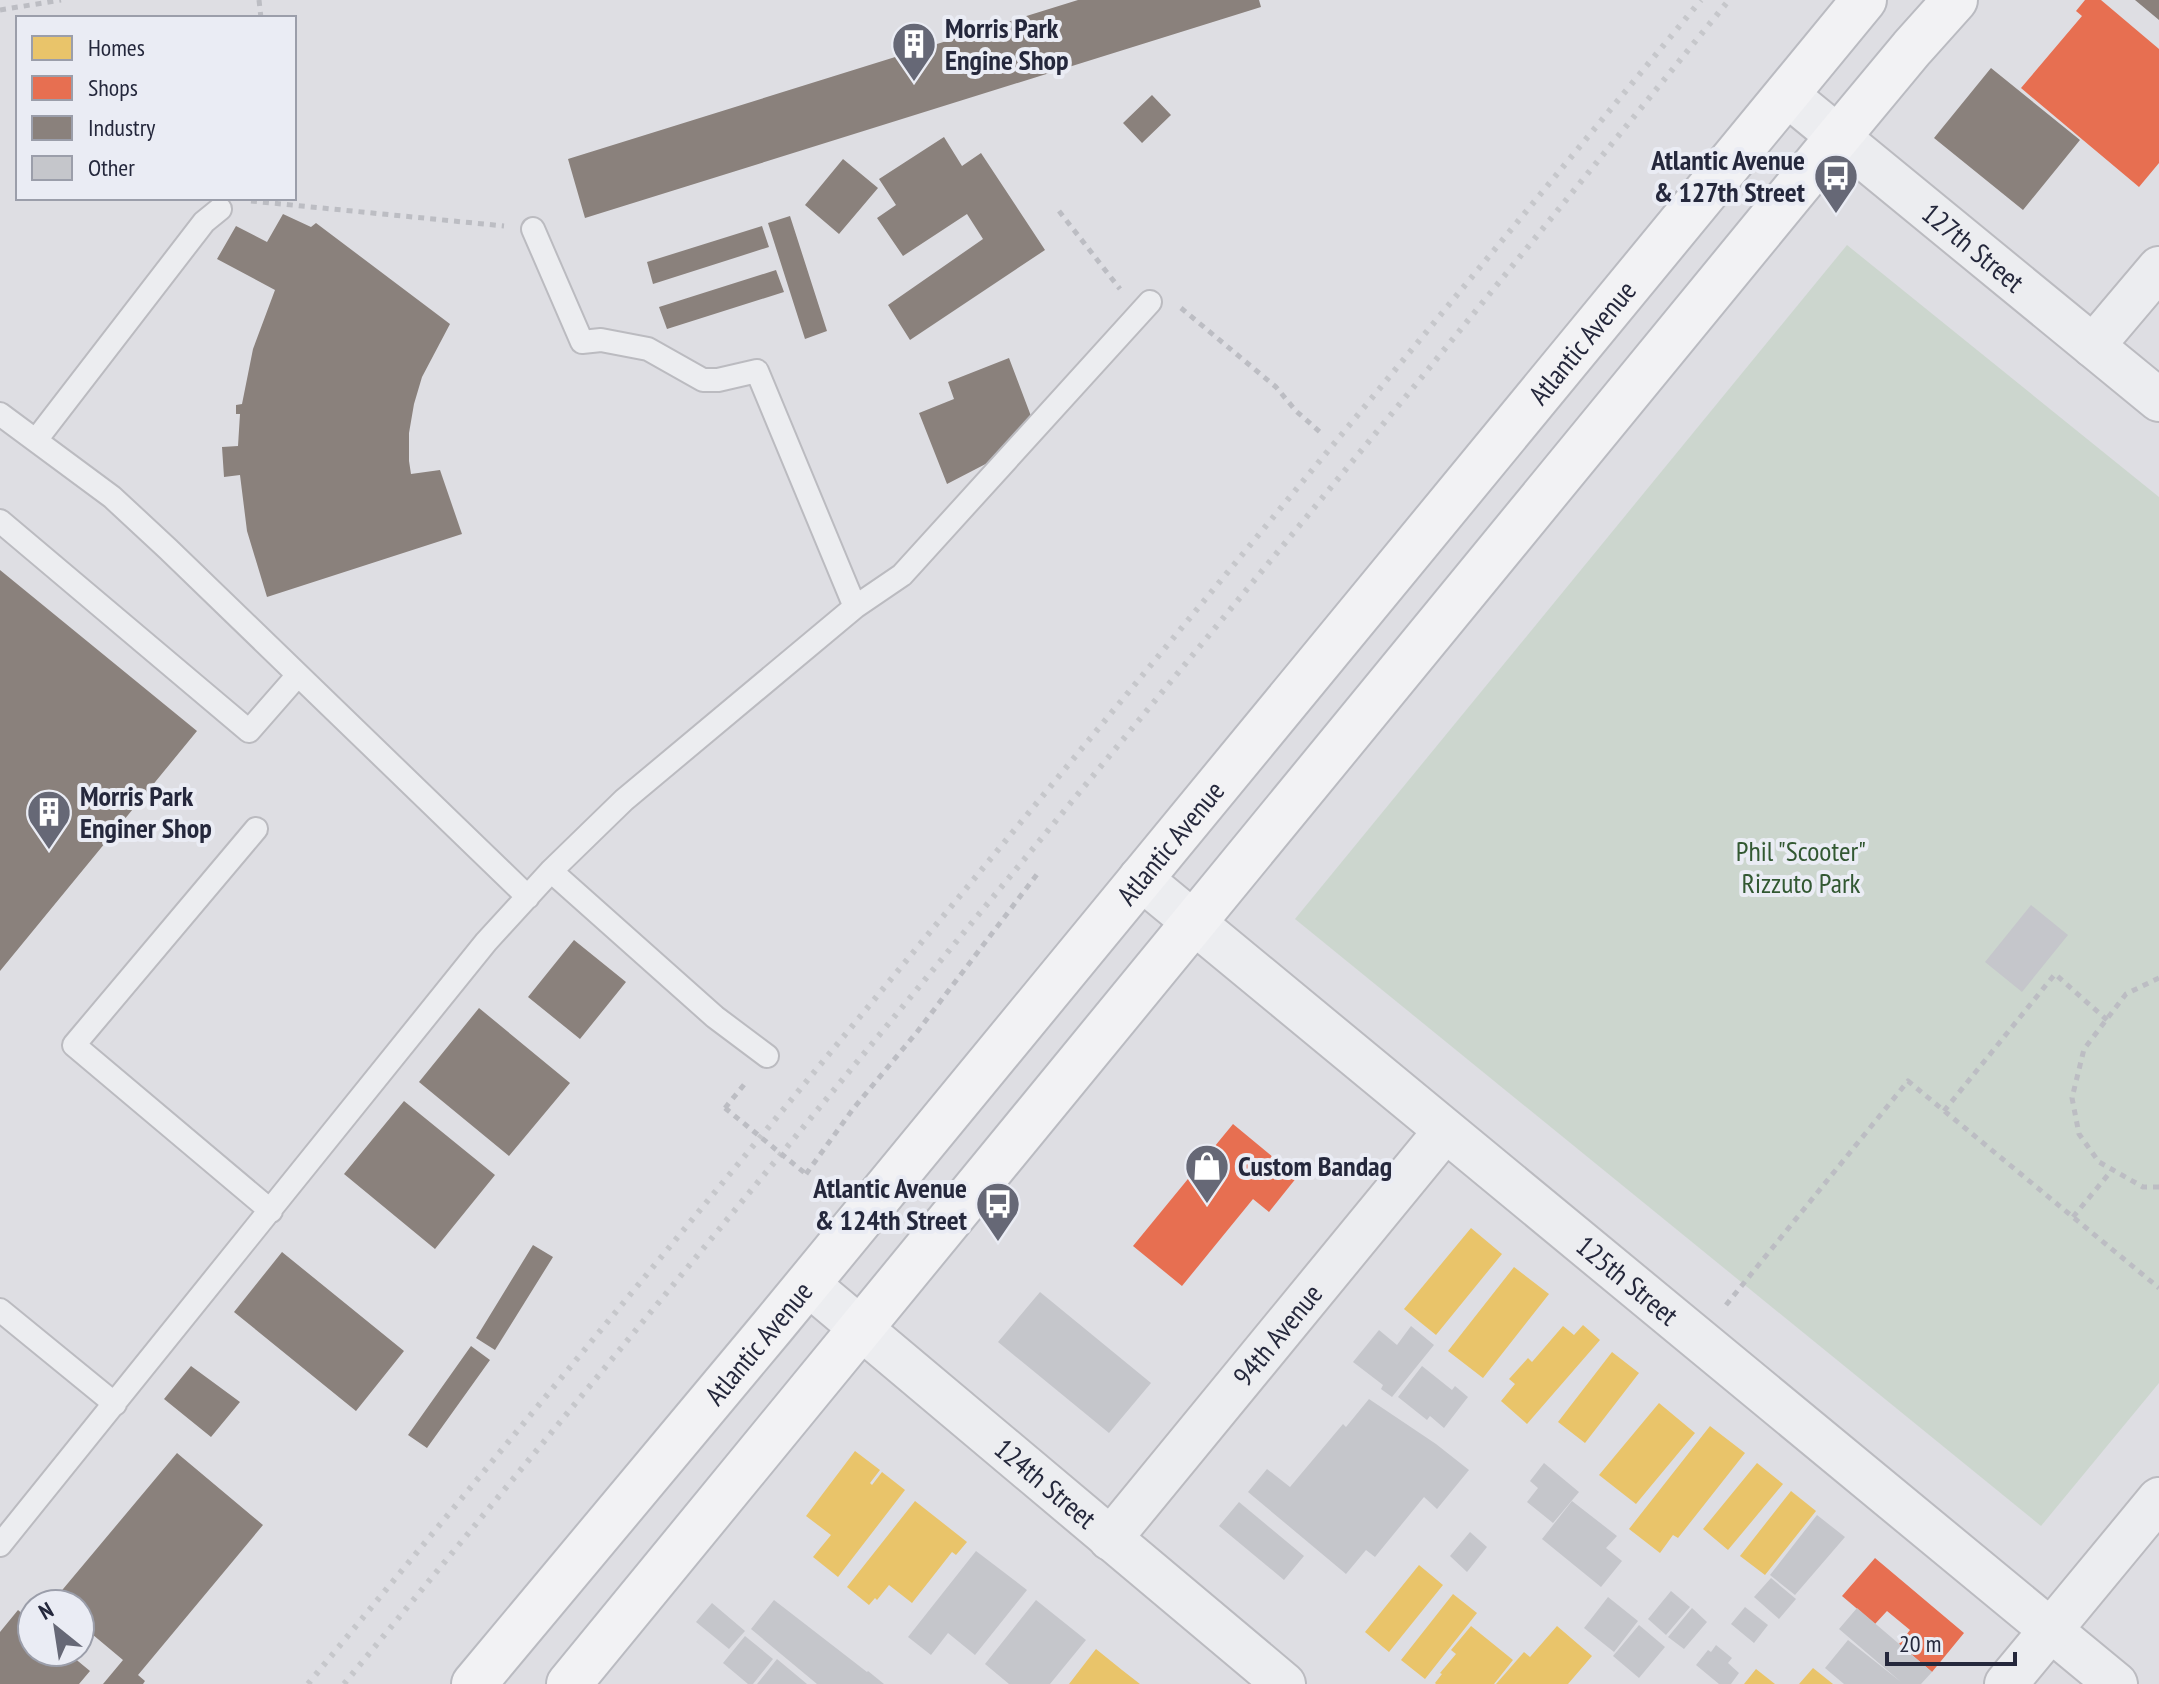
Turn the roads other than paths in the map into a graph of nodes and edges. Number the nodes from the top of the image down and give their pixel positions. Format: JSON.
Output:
{"nodes":[{"id":1,"x":1864,"y":0,"type":"edge"},
{"id":2,"x":1955,"y":0,"type":"edge"},
{"id":3,"x":1786,"y":94,"type":"junction"},
{"id":4,"x":1838,"y":137,"type":"junction"},
{"id":5,"x":220,"y":209,"type":"road end"},
{"id":6,"x":533,"y":229,"type":"road end"},
{"id":7,"x":2159,"y":268,"type":"edge"},
{"id":8,"x":1150,"y":302,"type":"dead end"},
{"id":9,"x":2093,"y":346,"type":"junction"},
{"id":10,"x":2159,"y":400,"type":"edge"},
{"id":11,"x":0,"y":414,"type":"edge"},
{"id":12,"x":36,"y":440,"type":"junction"},
{"id":13,"x":0,"y":521,"type":"edge"},
{"id":14,"x":855,"y":607,"type":"junction"},
{"id":15,"x":298,"y":675,"type":"junction"},
{"id":16,"x":256,"y":829,"type":"dead end"},
{"id":17,"x":551,"y":871,"type":"junction"},
{"id":18,"x":1140,"y":878,"type":"junction"},
{"id":19,"x":528,"y":897,"type":"junction"},
{"id":20,"x":1194,"y":923,"type":"junction"},
{"id":21,"x":767,"y":1056,"type":"dead end"},
{"id":22,"x":1445,"y":1131,"type":"junction"},
{"id":23,"x":271,"y":1211,"type":"junction"},
{"id":24,"x":808,"y":1284,"type":"junction"},
{"id":25,"x":0,"y":1310,"type":"edge"},
{"id":26,"x":861,"y":1328,"type":"junction"},
{"id":27,"x":115,"y":1404,"type":"junction"},
{"id":28,"x":2159,"y":1499,"type":"edge"},
{"id":29,"x":1110,"y":1539,"type":"junction"},
{"id":30,"x":0,"y":1545,"type":"edge"},
{"id":31,"x":2051,"y":1630,"type":"junction"},
{"id":32,"x":474,"y":1684,"type":"edge"},
{"id":33,"x":569,"y":1684,"type":"edge"},
{"id":34,"x":1284,"y":1684,"type":"edge"},
{"id":35,"x":2006,"y":1684,"type":"edge"},
{"id":36,"x":2116,"y":1684,"type":"edge"}],
"edges":[{"from":1,"to":3,"type":"main road","name":"Atlantic Avenue"},
{"from":2,"to":4,"type":"main road"},
{"from":3,"to":4,"type":"street","name":"127th Street"},
{"from":3,"to":18,"type":"main road","name":"Atlantic Avenue"},
{"from":4,"to":9,"type":"street","name":"127th Street"},
{"from":4,"to":20,"type":"main road"},
{"from":5,"to":12,"type":"lane"},
{"from":6,"to":14,"type":"lane"},
{"from":7,"to":9,"type":"street"},
{"from":8,"to":14,"type":"lane"},
{"from":9,"to":10,"type":"street","name":"127th Street"},
{"from":11,"to":12,"type":"lane"},
{"from":12,"to":15,"type":"lane"},
{"from":13,"to":15,"type":"lane"},
{"from":14,"to":17,"type":"lane"},
{"from":15,"to":19,"type":"lane"},
{"from":16,"to":23,"type":"lane"},
{"from":17,"to":19,"type":"lane"},
{"from":17,"to":21,"type":"lane"},
{"from":18,"to":20,"type":"street","name":"125th Street"},
{"from":18,"to":24,"type":"main road","name":"Atlantic Avenue"},
{"from":19,"to":23,"type":"lane"},
{"from":20,"to":22,"type":"street","name":"125th Street"},
{"from":20,"to":26,"type":"main road"},
{"from":22,"to":29,"type":"street","name":"94th Avenue"},
{"from":22,"to":31,"type":"street","name":"125th Street"},
{"from":23,"to":27,"type":"lane"},
{"from":24,"to":26,"type":"street","name":"124th Street"},
{"from":24,"to":32,"type":"main road","name":"Atlantic Avenue"},
{"from":25,"to":27,"type":"lane"},
{"from":26,"to":29,"type":"street","name":"124th Street"},
{"from":26,"to":33,"type":"main road"},
{"from":27,"to":30,"type":"lane"},
{"from":28,"to":31,"type":"street"},
{"from":29,"to":34,"type":"street","name":"124th Street"},
{"from":31,"to":35,"type":"street"},
{"from":31,"to":36,"type":"street","name":"125th Street"}]}
